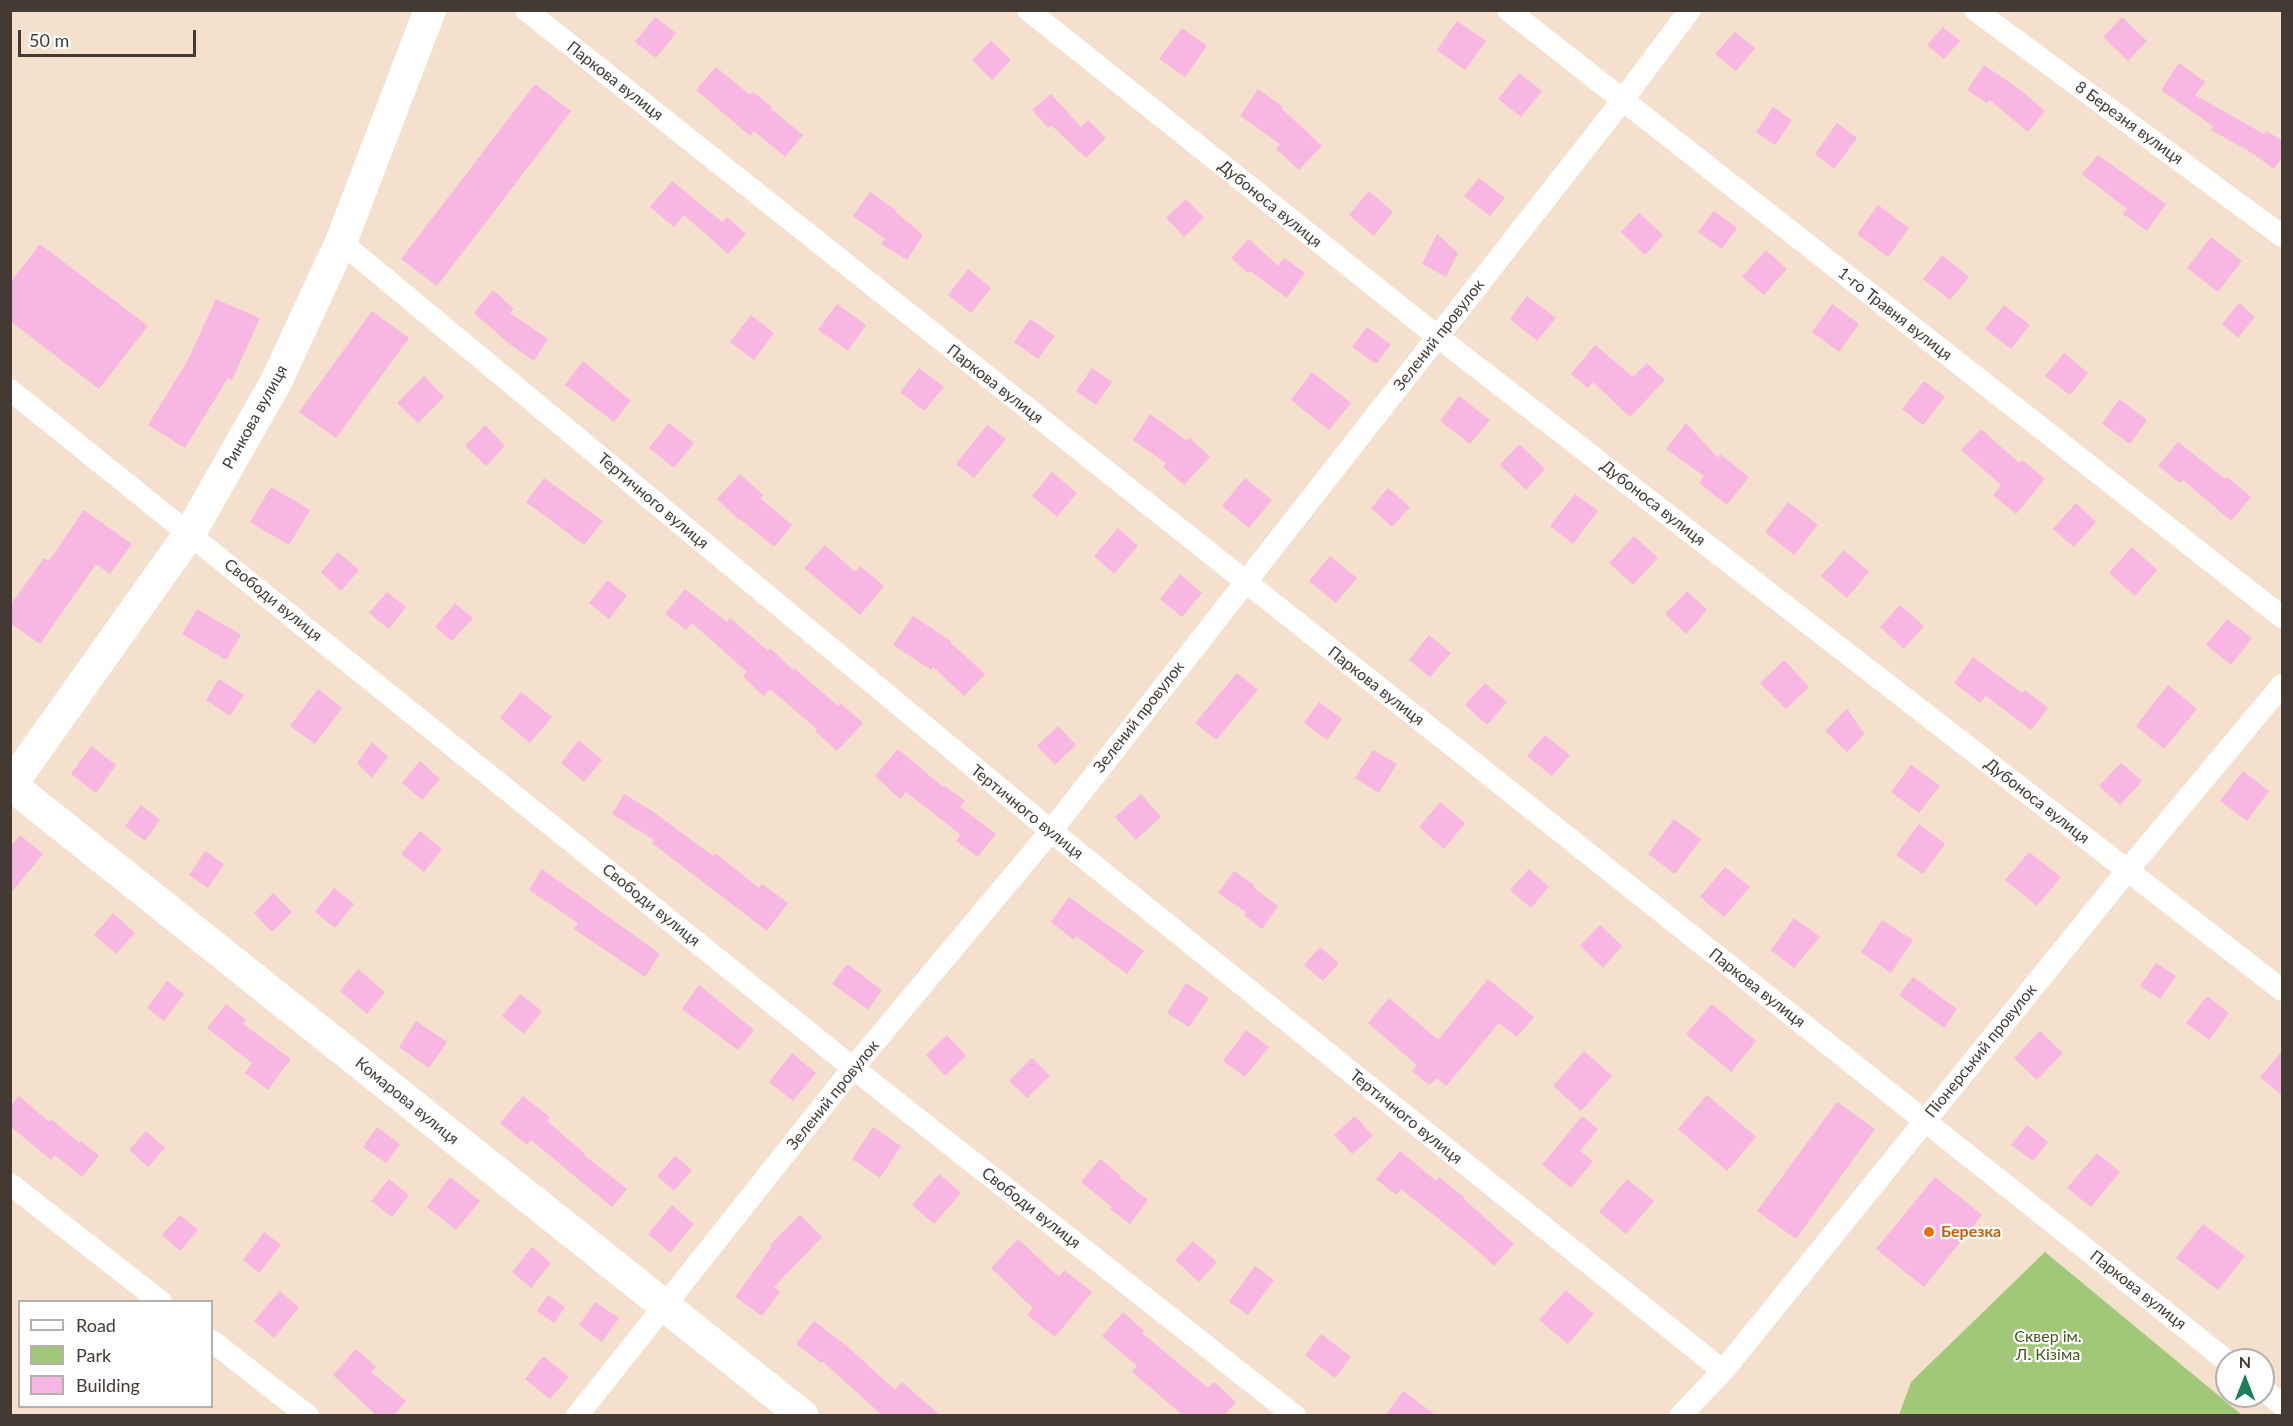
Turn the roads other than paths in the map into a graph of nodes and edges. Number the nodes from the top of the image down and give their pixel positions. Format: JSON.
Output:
{"nodes":[{"id":1,"x":430,"y":10,"type":"edge"},
{"id":2,"x":525,"y":10,"type":"edge"},
{"id":3,"x":1028,"y":10,"type":"edge"},
{"id":4,"x":1508,"y":10,"type":"edge"},
{"id":5,"x":1690,"y":10,"type":"edge"},
{"id":6,"x":1975,"y":10,"type":"edge"},
{"id":7,"x":1622,"y":101,"type":"junction"},
{"id":8,"x":2283,"y":236,"type":"edge"},
{"id":9,"x":341,"y":242,"type":"junction"},
{"id":10,"x":1438,"y":337,"type":"junction"},
{"id":11,"x":10,"y":390,"type":"edge"},
{"id":12,"x":190,"y":533,"type":"junction"},
{"id":13,"x":1245,"y":582,"type":"junction"},
{"id":14,"x":2283,"y":617,"type":"edge"},
{"id":15,"x":2283,"y":685,"type":"edge"},
{"id":16,"x":11,"y":785,"type":"edge"},
{"id":17,"x":1051,"y":831,"type":"junction"},
{"id":18,"x":2127,"y":871,"type":"junction"},
{"id":19,"x":2283,"y":990,"type":"edge"},
{"id":20,"x":853,"y":1068,"type":"junction"},
{"id":21,"x":1924,"y":1121,"type":"junction"},
{"id":22,"x":10,"y":1184,"type":"edge"},
{"id":23,"x":158,"y":1300,"type":"edge"},
{"id":24,"x":665,"y":1306,"type":"junction"},
{"id":25,"x":213,"y":1342,"type":"edge"},
{"id":26,"x":2215,"y":1351,"type":"edge"},
{"id":27,"x":1723,"y":1371,"type":"junction"},
{"id":28,"x":308,"y":1416,"type":"edge"},
{"id":29,"x":577,"y":1416,"type":"edge"},
{"id":30,"x":803,"y":1416,"type":"edge"},
{"id":31,"x":1295,"y":1416,"type":"edge"},
{"id":32,"x":1680,"y":1416,"type":"edge"}],
"edges":[{"from":1,"to":9,"type":"main road","name":"Ринкова вулиця"},
{"from":2,"to":13,"type":"street","name":"Паркова вулиця"},
{"from":3,"to":10,"type":"street","name":"Дубоноса вулиця"},
{"from":4,"to":7,"type":"street","name":"1-го Травня вулиця"},
{"from":5,"to":7,"type":"street","name":"Зелений провулок"},
{"from":6,"to":8,"type":"street","name":"8 Березня вулиця"},
{"from":7,"to":10,"type":"street","name":"Зелений провулок"},
{"from":7,"to":14,"type":"street","name":"1-го Травня вулиця"},
{"from":9,"to":12,"type":"main road","name":"Ринкова вулиця"},
{"from":9,"to":17,"type":"street","name":"Тертичного вулиця"},
{"from":10,"to":13,"type":"street","name":"Зелений провулок"},
{"from":10,"to":18,"type":"street","name":"Дубоноса вулиця"},
{"from":11,"to":12,"type":"street","name":"Свободи вулиця"},
{"from":12,"to":16,"type":"main road","name":"Ринкова вулиця"},
{"from":12,"to":20,"type":"street","name":"Свободи вулиця"},
{"from":13,"to":17,"type":"street","name":"Зелений провулок"},
{"from":13,"to":21,"type":"street","name":"Паркова вулиця"},
{"from":15,"to":18,"type":"street","name":"Піонерський провулок"},
{"from":16,"to":24,"type":"main road","name":"Комарова вулиця"},
{"from":17,"to":20,"type":"street","name":"Зелений провулок"},
{"from":17,"to":27,"type":"street","name":"Тертичного вулиця"},
{"from":18,"to":19,"type":"street","name":"Дубоноса вулиця"},
{"from":18,"to":21,"type":"street","name":"Піонерський провулок"},
{"from":20,"to":24,"type":"street","name":"Зелений провулок"},
{"from":20,"to":31,"type":"street","name":"Свободи вулиця"},
{"from":21,"to":26,"type":"street","name":"Паркова вулиця"},
{"from":21,"to":27,"type":"street","name":"Піонерський провулок"},
{"from":22,"to":23,"type":"street"},
{"from":24,"to":29,"type":"street","name":"Зелений провулок"},
{"from":24,"to":30,"type":"main road","name":"Комарова вулиця"},
{"from":25,"to":28,"type":"street"},
{"from":27,"to":32,"type":"street","name":"Піонерський провулок"}]}
